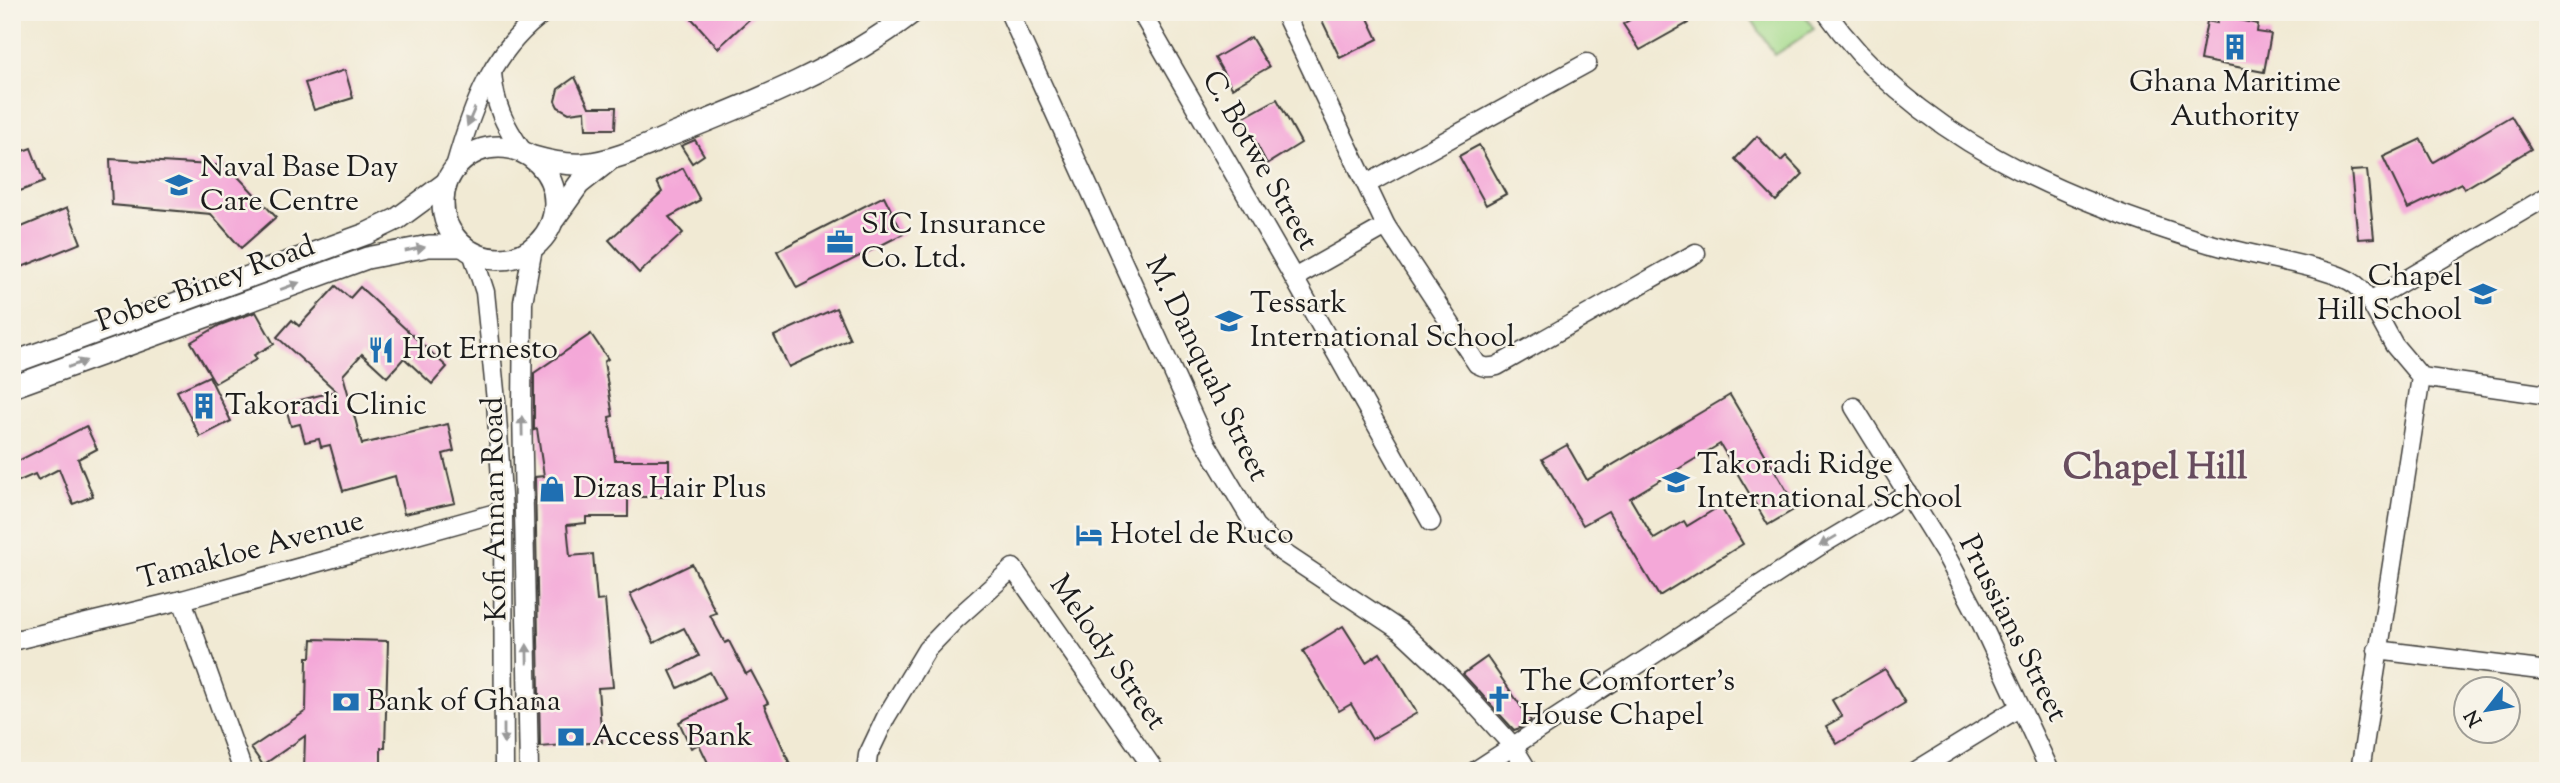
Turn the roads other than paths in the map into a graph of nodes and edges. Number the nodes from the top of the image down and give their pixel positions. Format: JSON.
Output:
{"nodes":[{"id":1,"x":545,"y":12,"type":"edge"},
{"id":2,"x":913,"y":12,"type":"edge"},
{"id":3,"x":1009,"y":12,"type":"edge"},
{"id":4,"x":1141,"y":12,"type":"edge"},
{"id":5,"x":1284,"y":12,"type":"edge"},
{"id":6,"x":1826,"y":12,"type":"edge"},
{"id":7,"x":1587,"y":63,"type":"dead end"},
{"id":8,"x":492,"y":69,"type":"junction"},
{"id":9,"x":527,"y":154,"type":"junction"},
{"id":10,"x":611,"y":159,"type":"junction"},
{"id":11,"x":450,"y":175,"type":"junction"},
{"id":12,"x":1367,"y":184,"type":"junction"},
{"id":13,"x":2548,"y":197,"type":"edge"},
{"id":14,"x":552,"y":220,"type":"junction"},
{"id":15,"x":1386,"y":226,"type":"junction"},
{"id":16,"x":533,"y":248,"type":"junction"},
{"id":17,"x":468,"y":249,"type":"junction"},
{"id":18,"x":1696,"y":253,"type":"dead end"},
{"id":19,"x":1294,"y":278,"type":"junction"},
{"id":20,"x":2370,"y":300,"type":"junction"},
{"id":21,"x":12,"y":363,"type":"edge"},
{"id":22,"x":2421,"y":377,"type":"junction"},
{"id":23,"x":12,"y":387,"type":"edge"},
{"id":24,"x":2548,"y":395,"type":"edge"},
{"id":25,"x":1854,"y":407,"type":"dead end"},
{"id":26,"x":1908,"y":493,"type":"junction"},
{"id":27,"x":503,"y":511,"type":"junction"},
{"id":28,"x":1431,"y":522,"type":"dead end"},
{"id":29,"x":182,"y":600,"type":"junction"},
{"id":30,"x":12,"y":641,"type":"edge"},
{"id":31,"x":2377,"y":649,"type":"junction"},
{"id":32,"x":2548,"y":671,"type":"edge"},
{"id":33,"x":2020,"y":707,"type":"junction"},
{"id":34,"x":1512,"y":745,"type":"junction"},
{"id":35,"x":243,"y":771,"type":"edge"},
{"id":36,"x":504,"y":771,"type":"edge"},
{"id":37,"x":529,"y":771,"type":"edge"},
{"id":38,"x":866,"y":771,"type":"edge"},
{"id":39,"x":1155,"y":771,"type":"edge"},
{"id":40,"x":1475,"y":771,"type":"edge"},
{"id":41,"x":1528,"y":771,"type":"edge"},
{"id":42,"x":1916,"y":771,"type":"edge"},
{"id":43,"x":2050,"y":771,"type":"edge"},
{"id":44,"x":2360,"y":771,"type":"edge"}],
"edges":[{"from":1,"to":8,"type":"street"},
{"from":2,"to":10,"type":"street"},
{"from":3,"to":34,"type":"street","name":"M. Danquah Street"},
{"from":4,"to":19,"type":"street","name":"C. Botwe Street"},
{"from":5,"to":12,"type":"street"},
{"from":6,"to":20,"type":"street"},
{"from":7,"to":12,"type":"street"},
{"from":8,"to":9,"type":"street"},
{"from":8,"to":11,"type":"street","one_way":true},
{"from":9,"to":10,"type":"street"},
{"from":9,"to":11,"type":"street"},
{"from":9,"to":14,"type":"street"},
{"from":10,"to":14,"type":"street"},
{"from":11,"to":17,"type":"street"},
{"from":11,"to":21,"type":"street","name":"Pobee Biney Road"},
{"from":12,"to":15,"type":"street"},
{"from":13,"to":20,"type":"street"},
{"from":14,"to":16,"type":"street"},
{"from":15,"to":18,"type":"street"},
{"from":15,"to":19,"type":"street"},
{"from":16,"to":17,"type":"street"},
{"from":37,"to":16,"type":"street","name":"Kofi Annan Road","one_way":true},
{"from":23,"to":17,"type":"street","name":"Pobee Biney Road","one_way":true},
{"from":17,"to":27,"type":"street","name":"Kofi Annan Road"},
{"from":19,"to":28,"type":"street","name":"C. Botwe Street"},
{"from":20,"to":22,"type":"street"},
{"from":22,"to":24,"type":"street"},
{"from":22,"to":31,"type":"street"},
{"from":25,"to":26,"type":"street","name":"Prussians Street"},
{"from":26,"to":33,"type":"street","name":"Prussians Street"},
{"from":26,"to":34,"type":"street","one_way":true},
{"from":27,"to":29,"type":"street","name":"Tamakloe Avenue"},
{"from":27,"to":36,"type":"street","name":"Kofi Annan Road","one_way":true},
{"from":29,"to":30,"type":"street","name":"Tamakloe Avenue"},
{"from":29,"to":35,"type":"street"},
{"from":31,"to":32,"type":"street"},
{"from":31,"to":44,"type":"street"},
{"from":33,"to":42,"type":"street"},
{"from":33,"to":43,"type":"street","name":"Prussians Street"},
{"from":34,"to":40,"type":"street"},
{"from":34,"to":41,"type":"street","name":"M. Danquah Street"},
{"from":38,"to":39,"type":"street","name":"Melody Street"}]}
